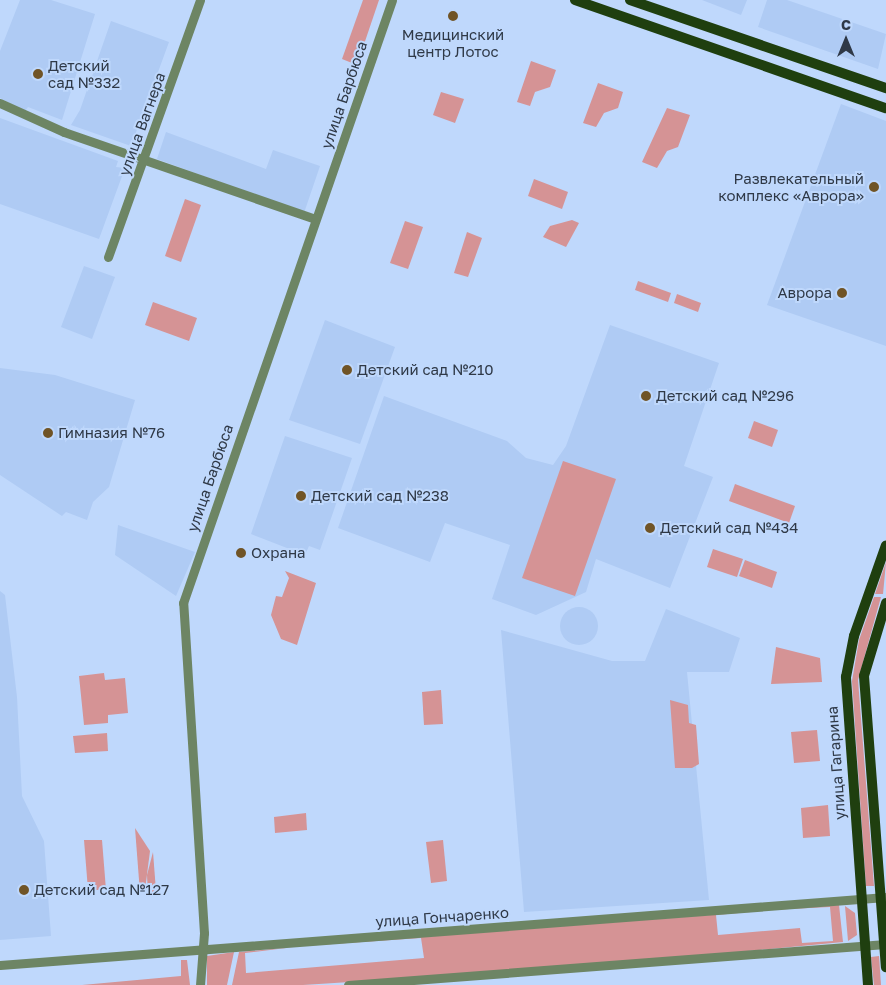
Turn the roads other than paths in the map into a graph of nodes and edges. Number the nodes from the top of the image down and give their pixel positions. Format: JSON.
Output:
{"nodes":[{"id":1,"x":200,"y":0,"type":"edge"},
{"id":2,"x":392,"y":0,"type":"edge"},
{"id":3,"x":575,"y":0,"type":"edge"},
{"id":4,"x":630,"y":0,"type":"edge"},
{"id":5,"x":648,"y":3,"type":"edge"},
{"id":6,"x":640,"y":22,"type":"junction"},
{"id":7,"x":743,"y":39,"type":"junction"},
{"id":8,"x":737,"y":56,"type":"junction"},
{"id":9,"x":886,"y":88,"type":"edge"},
{"id":10,"x":0,"y":103,"type":"edge"},
{"id":11,"x":886,"y":108,"type":"edge"},
{"id":12,"x":144,"y":160,"type":"junction"},
{"id":13,"x":315,"y":219,"type":"junction"},
{"id":14,"x":108,"y":257,"type":"dead end"},
{"id":15,"x":886,"y":545,"type":"edge"},
{"id":16,"x":886,"y":603,"type":"edge"},
{"id":17,"x":883,"y":898,"type":"edge"},
{"id":18,"x":861,"y":900,"type":"junction"},
{"id":19,"x":885,"y":944,"type":"edge"},
{"id":20,"x":865,"y":945,"type":"junction"},
{"id":21,"x":203,"y":950,"type":"junction"},
{"id":22,"x":0,"y":965,"type":"edge"},
{"id":23,"x":886,"y":967,"type":"edge"},
{"id":24,"x":200,"y":985,"type":"edge"},
{"id":25,"x":348,"y":985,"type":"edge"},
{"id":26,"x":868,"y":985,"type":"edge"}],
"edges":[{"from":1,"to":12,"type":"street","name":"улица Вагнера"},
{"from":2,"to":13,"type":"street","name":"улица Барбюса"},
{"from":3,"to":6,"type":"main road"},
{"from":4,"to":5,"type":"main road"},
{"from":5,"to":6,"type":"main road"},
{"from":5,"to":7,"type":"main road"},
{"from":6,"to":8,"type":"main road"},
{"from":7,"to":8,"type":"main road"},
{"from":7,"to":9,"type":"main road"},
{"from":8,"to":11,"type":"main road"},
{"from":10,"to":12,"type":"street"},
{"from":12,"to":13,"type":"street"},
{"from":12,"to":14,"type":"street","name":"улица Вагнера"},
{"from":13,"to":21,"type":"street","name":"улица Барбюса"},
{"from":15,"to":18,"type":"main road","name":"улица Гагарина"},
{"from":16,"to":17,"type":"main road"},
{"from":17,"to":18,"type":"street","name":"улица Гончаренко"},
{"from":17,"to":19,"type":"main road"},
{"from":18,"to":20,"type":"main road","name":"улица Гагарина"},
{"from":18,"to":21,"type":"street","name":"улица Гончаренко"},
{"from":19,"to":20,"type":"street"},
{"from":19,"to":23,"type":"main road"},
{"from":20,"to":25,"type":"street"},
{"from":20,"to":26,"type":"main road","name":"улица Гагарина"},
{"from":21,"to":22,"type":"street","name":"улица Гончаренко"},
{"from":21,"to":24,"type":"street","name":"улица Барбюса"}]}
